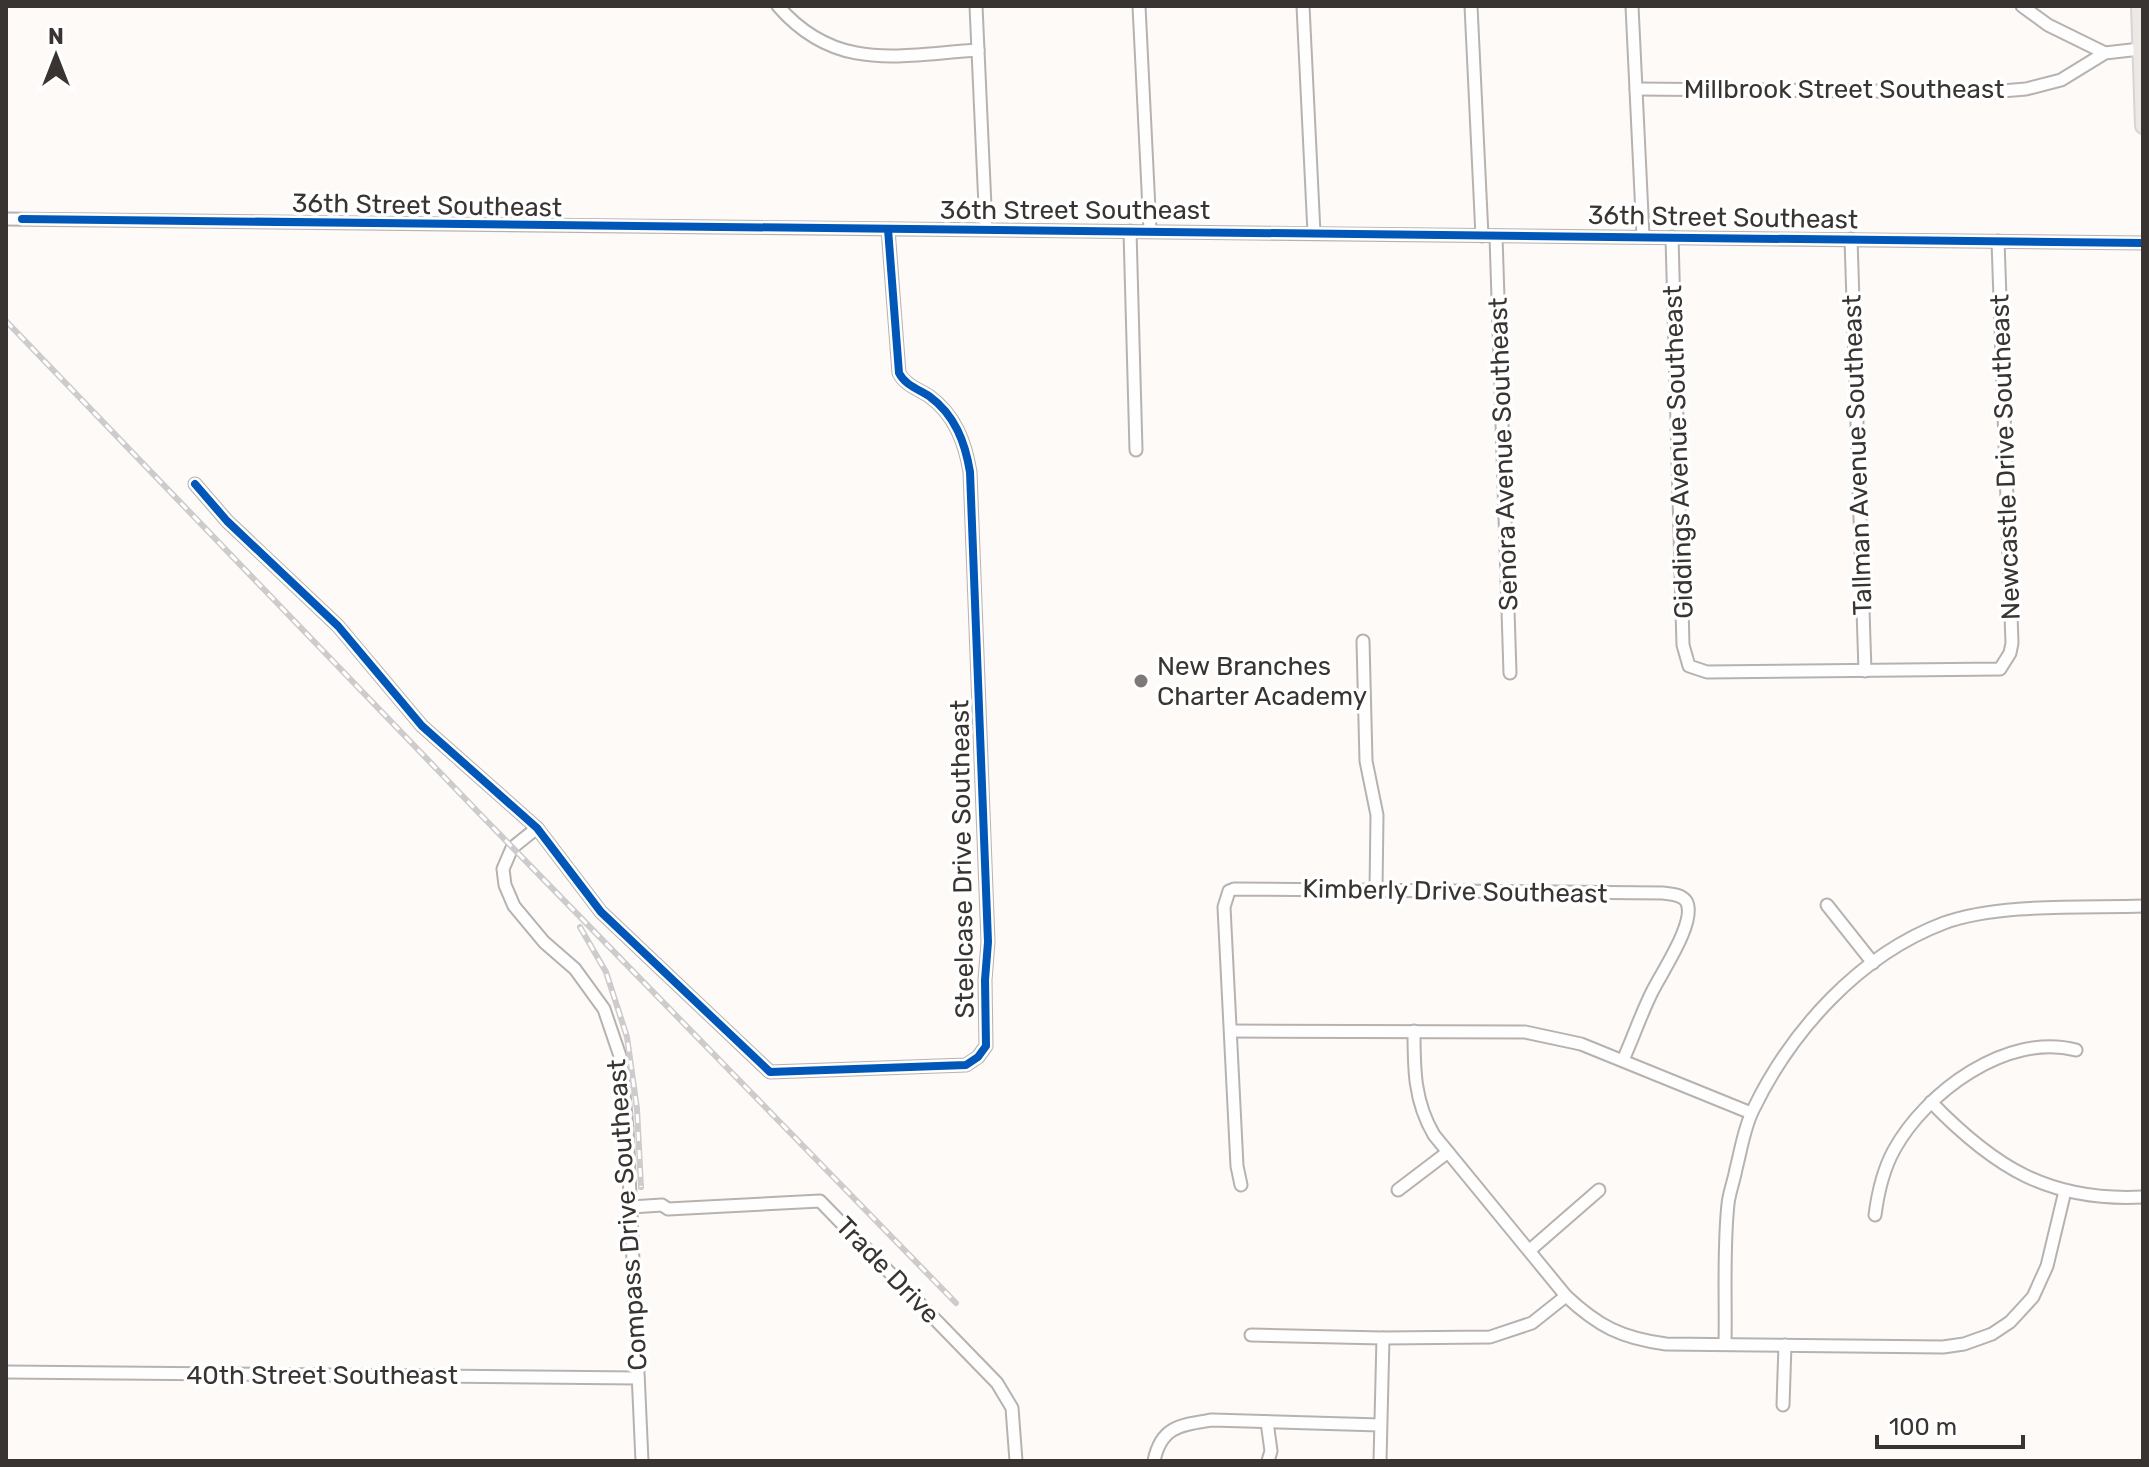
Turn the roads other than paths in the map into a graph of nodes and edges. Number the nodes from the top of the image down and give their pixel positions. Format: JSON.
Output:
{"nodes":[{"id":1,"x":778,"y":6,"type":"edge"},
{"id":2,"x":976,"y":6,"type":"edge"},
{"id":3,"x":1139,"y":6,"type":"edge"},
{"id":4,"x":1303,"y":6,"type":"edge"},
{"id":5,"x":1471,"y":6,"type":"edge"},
{"id":6,"x":1632,"y":6,"type":"edge"},
{"id":7,"x":2022,"y":6,"type":"edge"},
{"id":8,"x":2139,"y":6,"type":"edge"},
{"id":9,"x":2140,"y":49,"type":"junction"},
{"id":10,"x":978,"y":50,"type":"junction"},
{"id":11,"x":2105,"y":53,"type":"junction"},
{"id":12,"x":1636,"y":89,"type":"junction"},
{"id":13,"x":2143,"y":126,"type":"edge"},
{"id":14,"x":6,"y":219,"type":"edge"},
{"id":15,"x":888,"y":229,"type":"junction"},
{"id":16,"x":986,"y":229,"type":"junction"},
{"id":17,"x":1150,"y":230,"type":"junction"},
{"id":18,"x":1130,"y":231,"type":"junction"},
{"id":19,"x":1314,"y":233,"type":"junction"},
{"id":20,"x":1482,"y":236,"type":"junction"},
{"id":21,"x":1496,"y":236,"type":"junction"},
{"id":22,"x":1643,"y":236,"type":"junction"},
{"id":23,"x":1672,"y":237,"type":"junction"},
{"id":24,"x":1851,"y":239,"type":"junction"},
{"id":25,"x":1998,"y":241,"type":"junction"},
{"id":26,"x":2143,"y":243,"type":"edge"},
{"id":27,"x":1136,"y":450,"type":"dead end"},
{"id":28,"x":195,"y":484,"type":"dead end"},
{"id":29,"x":1363,"y":641,"type":"dead end"},
{"id":30,"x":1865,"y":671,"type":"junction"},
{"id":31,"x":1510,"y":673,"type":"dead end"},
{"id":32,"x":537,"y":828,"type":"junction"},
{"id":33,"x":1376,"y":891,"type":"junction"},
{"id":34,"x":1827,"y":905,"type":"dead end"},
{"id":35,"x":2143,"y":906,"type":"edge"},
{"id":36,"x":1873,"y":963,"type":"junction"},
{"id":37,"x":1231,"y":1031,"type":"junction"},
{"id":38,"x":1414,"y":1031,"type":"junction"},
{"id":39,"x":2076,"y":1050,"type":"dead end"},
{"id":40,"x":1623,"y":1060,"type":"junction"},
{"id":41,"x":1931,"y":1102,"type":"junction"},
{"id":42,"x":1751,"y":1113,"type":"junction"},
{"id":43,"x":1448,"y":1152,"type":"junction"},
{"id":44,"x":1241,"y":1185,"type":"dead end"},
{"id":45,"x":1398,"y":1190,"type":"dead end"},
{"id":46,"x":1599,"y":1190,"type":"dead end"},
{"id":47,"x":2065,"y":1191,"type":"junction"},
{"id":48,"x":2143,"y":1197,"type":"edge"},
{"id":49,"x":631,"y":1207,"type":"junction"},
{"id":50,"x":1875,"y":1215,"type":"dead end"},
{"id":51,"x":1530,"y":1250,"type":"junction"},
{"id":52,"x":1566,"y":1296,"type":"junction"},
{"id":53,"x":1251,"y":1335,"type":"dead end"},
{"id":54,"x":1383,"y":1338,"type":"junction"},
{"id":55,"x":1725,"y":1344,"type":"junction"},
{"id":56,"x":1785,"y":1345,"type":"junction"},
{"id":57,"x":6,"y":1372,"type":"edge"},
{"id":58,"x":638,"y":1378,"type":"junction"},
{"id":59,"x":1783,"y":1405,"type":"dead end"},
{"id":60,"x":1267,"y":1422,"type":"junction"},
{"id":61,"x":1380,"y":1425,"type":"junction"},
{"id":62,"x":1271,"y":1458,"type":"edge"},
{"id":63,"x":642,"y":1461,"type":"edge"},
{"id":64,"x":1016,"y":1461,"type":"edge"},
{"id":65,"x":1154,"y":1461,"type":"edge"},
{"id":66,"x":1380,"y":1461,"type":"edge"}],
"edges":[{"from":1,"to":10,"type":"street"},
{"from":2,"to":10,"type":"street"},
{"from":3,"to":17,"type":"street"},
{"from":4,"to":19,"type":"street"},
{"from":5,"to":20,"type":"street"},
{"from":6,"to":12,"type":"street"},
{"from":7,"to":11,"type":"street"},
{"from":8,"to":9,"type":"main road"},
{"from":9,"to":11,"type":"street","name":"Millbrook Street Southeast"},
{"from":9,"to":13,"type":"main road"},
{"from":10,"to":16,"type":"street"},
{"from":11,"to":12,"type":"street","name":"Millbrook Street Southeast"},
{"from":12,"to":22,"type":"street"},
{"from":14,"to":15,"type":"street","name":"36th Street Southeast"},
{"from":15,"to":16,"type":"street","name":"36th Street Southeast"},
{"from":15,"to":32,"type":"street","name":"Steelcase Drive Southeast"},
{"from":16,"to":18,"type":"street","name":"36th Street Southeast"},
{"from":17,"to":18,"type":"street","name":"36th Street Southeast"},
{"from":17,"to":19,"type":"street","name":"36th Street Southeast"},
{"from":18,"to":27,"type":"street"},
{"from":19,"to":20,"type":"street","name":"36th Street Southeast"},
{"from":20,"to":21,"type":"street","name":"36th Street Southeast"},
{"from":21,"to":22,"type":"street","name":"36th Street Southeast"},
{"from":21,"to":31,"type":"street","name":"Senora Avenue Southeast"},
{"from":22,"to":23,"type":"street","name":"36th Street Southeast"},
{"from":23,"to":24,"type":"street","name":"36th Street Southeast"},
{"from":23,"to":30,"type":"street","name":"Giddings Avenue Southeast"},
{"from":24,"to":25,"type":"street","name":"36th Street Southeast"},
{"from":24,"to":30,"type":"street","name":"Tallman Avenue Southeast"},
{"from":25,"to":26,"type":"street","name":"36th Street Southeast"},
{"from":25,"to":30,"type":"street","name":"Newcastle Drive Southeast"},
{"from":28,"to":32,"type":"street","name":"Steelcase Drive Southeast"},
{"from":29,"to":33,"type":"street"},
{"from":32,"to":49,"type":"street","name":"Compass Drive Southeast"},
{"from":33,"to":37,"type":"street","name":"Kimberly Drive Southeast"},
{"from":33,"to":40,"type":"street","name":"Kimberly Drive Southeast"},
{"from":34,"to":36,"type":"street"},
{"from":35,"to":36,"type":"street"},
{"from":36,"to":42,"type":"street"},
{"from":37,"to":38,"type":"street"},
{"from":37,"to":44,"type":"street"},
{"from":38,"to":40,"type":"street"},
{"from":38,"to":43,"type":"street"},
{"from":39,"to":41,"type":"street"},
{"from":40,"to":42,"type":"street"},
{"from":41,"to":47,"type":"street"},
{"from":41,"to":50,"type":"street"},
{"from":42,"to":55,"type":"street"},
{"from":43,"to":45,"type":"street"},
{"from":43,"to":51,"type":"street"},
{"from":46,"to":51,"type":"street"},
{"from":47,"to":48,"type":"street"},
{"from":47,"to":56,"type":"street"},
{"from":49,"to":58,"type":"street","name":"Compass Drive Southeast"},
{"from":49,"to":64,"type":"street","name":"Trade Drive"},
{"from":51,"to":52,"type":"street"},
{"from":52,"to":54,"type":"street"},
{"from":52,"to":55,"type":"street"},
{"from":53,"to":54,"type":"street"},
{"from":54,"to":61,"type":"street"},
{"from":55,"to":56,"type":"street"},
{"from":56,"to":59,"type":"street"},
{"from":57,"to":58,"type":"street","name":"40th Street Southeast"},
{"from":58,"to":63,"type":"street","name":"Compass Drive Southeast"},
{"from":60,"to":61,"type":"street"},
{"from":60,"to":62,"type":"street"},
{"from":60,"to":65,"type":"street"},
{"from":61,"to":66,"type":"street"}]}
